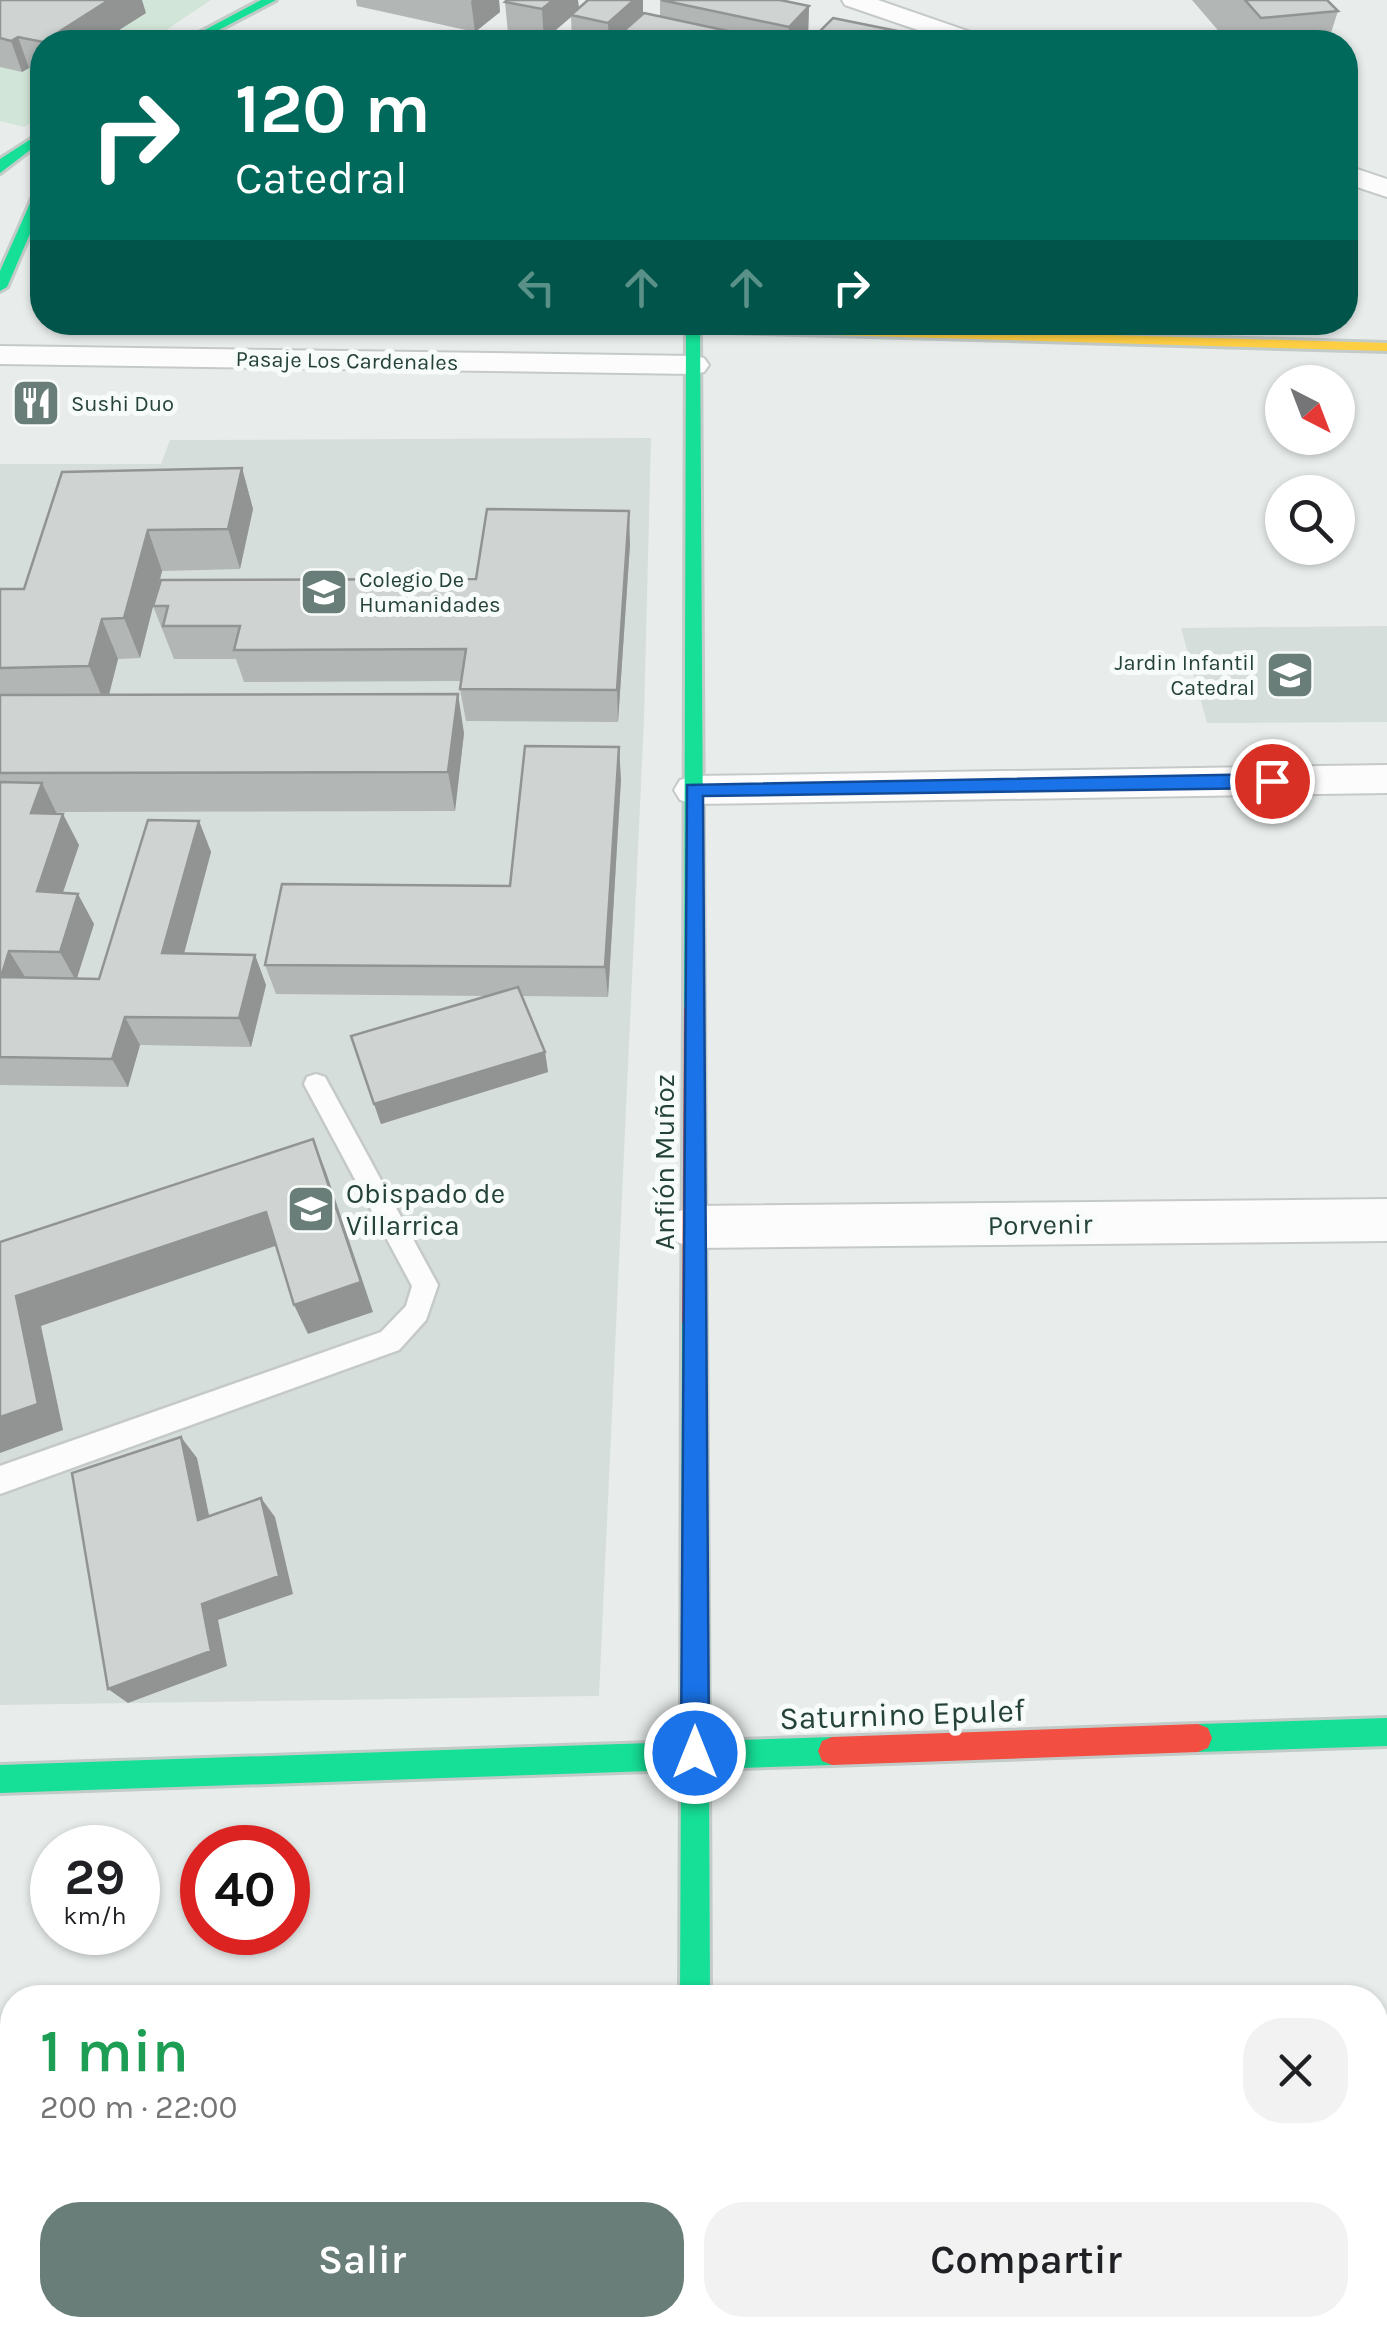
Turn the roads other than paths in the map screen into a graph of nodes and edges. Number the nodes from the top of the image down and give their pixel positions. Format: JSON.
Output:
{"nodes":[{"id":1,"x":270,"y":0,"type":"edge"},
{"id":2,"x":854,"y":0,"type":"edge"},
{"id":3,"x":211,"y":30,"type":"edge"},
{"id":4,"x":941,"y":30,"type":"edge"},
{"id":5,"x":30,"y":144,"type":"edge"},
{"id":6,"x":1,"y":164,"type":"edge"},
{"id":7,"x":30,"y":169,"type":"edge"},
{"id":8,"x":1358,"y":179,"type":"edge"},
{"id":9,"x":1387,"y":189,"type":"edge"},
{"id":10,"x":30,"y":219,"type":"edge"},
{"id":11,"x":0,"y":287,"type":"edge"},
{"id":12,"x":693,"y":335,"type":"edge"},
{"id":13,"x":985,"y":335,"type":"edge"},
{"id":14,"x":1387,"y":346,"type":"edge"},
{"id":15,"x":0,"y":356,"type":"edge"},
{"id":16,"x":693,"y":365,"type":"junction"},
{"id":17,"x":1387,"y":779,"type":"edge"},
{"id":18,"x":694,"y":790,"type":"junction"},
{"id":19,"x":316,"y":1084,"type":"dead end"},
{"id":20,"x":1387,"y":1220,"type":"edge"},
{"id":21,"x":694,"y":1227,"type":"junction"},
{"id":22,"x":0,"y":1480,"type":"edge"},
{"id":23,"x":1387,"y":1732,"type":"edge"},
{"id":24,"x":695,"y":1753,"type":"junction"},
{"id":25,"x":0,"y":1779,"type":"edge"},
{"id":26,"x":695,"y":1985,"type":"edge"}],
"edges":[{"from":1,"to":3,"type":"street"},
{"from":2,"to":4,"type":"street"},
{"from":5,"to":6,"type":"street"},
{"from":6,"to":7,"type":"street"},
{"from":8,"to":9,"type":"street"},
{"from":10,"to":11,"type":"street"},
{"from":12,"to":16,"type":"street","name":"Anfión Muñoz"},
{"from":13,"to":14,"type":"street"},
{"from":15,"to":16,"type":"street","name":"Pasaje Los Cardenales"},
{"from":16,"to":18,"type":"street","name":"Anfión Muñoz"},
{"from":17,"to":18,"type":"street"},
{"from":18,"to":21,"type":"street","name":"Anfión Muñoz"},
{"from":19,"to":22,"type":"lane"},
{"from":20,"to":21,"type":"street","name":"Porvenir"},
{"from":21,"to":24,"type":"street","name":"Anfión Muñoz"},
{"from":23,"to":24,"type":"street","name":"Saturnino Epulef"},
{"from":24,"to":25,"type":"street","name":"Saturnino Epulef"},
{"from":24,"to":26,"type":"street","name":"Anfión Muñoz"}]}
